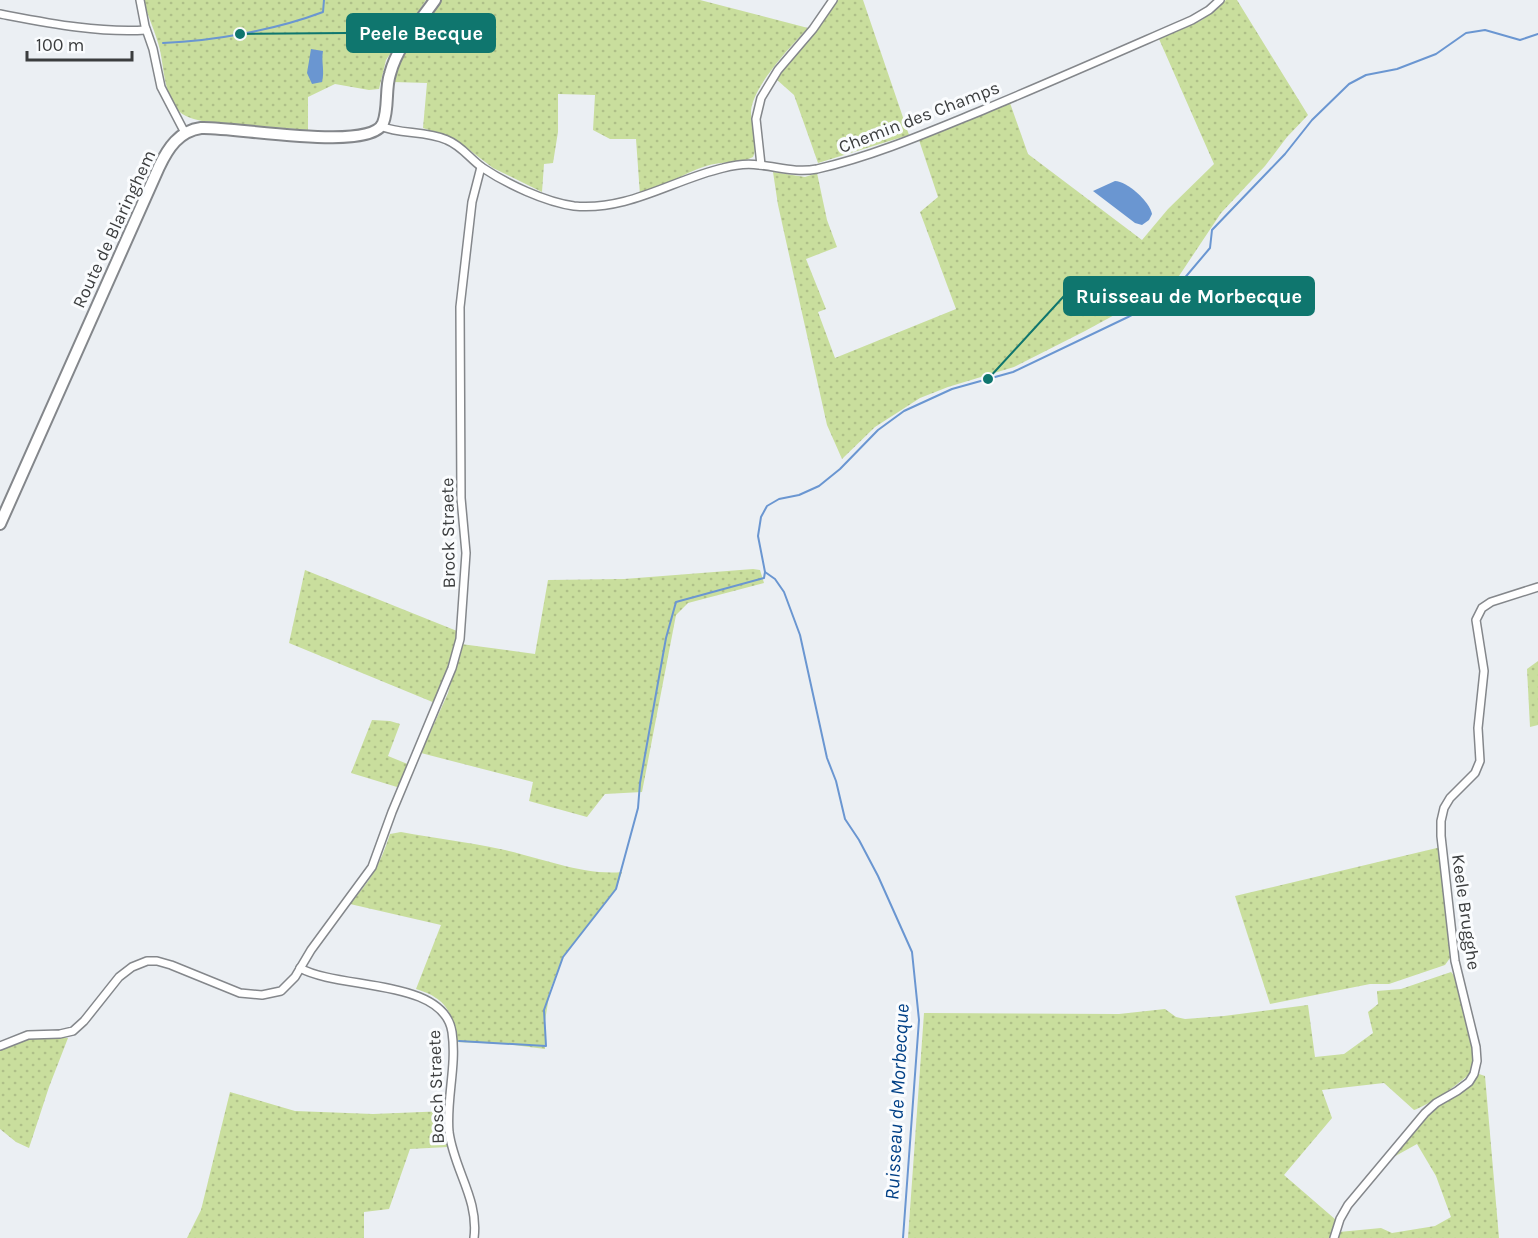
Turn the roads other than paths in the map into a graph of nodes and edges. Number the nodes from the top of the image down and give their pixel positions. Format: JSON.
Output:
{"nodes":[{"id":1,"x":140,"y":0,"type":"edge"},
{"id":2,"x":435,"y":0,"type":"edge"},
{"id":3,"x":833,"y":0,"type":"edge"},
{"id":4,"x":1220,"y":0,"type":"edge"},
{"id":5,"x":0,"y":14,"type":"edge"},
{"id":6,"x":146,"y":30,"type":"junction"},
{"id":7,"x":381,"y":126,"type":"junction"},
{"id":8,"x":185,"y":133,"type":"junction"},
{"id":9,"x":761,"y":165,"type":"junction"},
{"id":10,"x":481,"y":167,"type":"junction"},
{"id":11,"x":0,"y":524,"type":"edge"},
{"id":12,"x":1538,"y":587,"type":"edge"},
{"id":13,"x":300,"y":968,"type":"junction"},
{"id":14,"x":0,"y":1046,"type":"edge"},
{"id":15,"x":474,"y":1238,"type":"edge"},
{"id":16,"x":1334,"y":1238,"type":"edge"}],
"edges":[{"from":1,"to":6,"type":"street"},
{"from":2,"to":7,"type":"street"},
{"from":3,"to":9,"type":"street"},
{"from":4,"to":9,"type":"street","name":"Chemin des Champs"},
{"from":5,"to":6,"type":"street"},
{"from":6,"to":8,"type":"street"},
{"from":7,"to":8,"type":"street"},
{"from":7,"to":10,"type":"street","name":"Chemin des Champs"},
{"from":8,"to":11,"type":"street","name":"Route de Blaringhem"},
{"from":9,"to":10,"type":"street","name":"Chemin des Champs"},
{"from":10,"to":13,"type":"street","name":"Brock Straete"},
{"from":12,"to":16,"type":"street","name":"Keele Brugghe"},
{"from":13,"to":14,"type":"street","name":"Brock Straete"},
{"from":13,"to":15,"type":"street","name":"Bosch Straete"}]}
